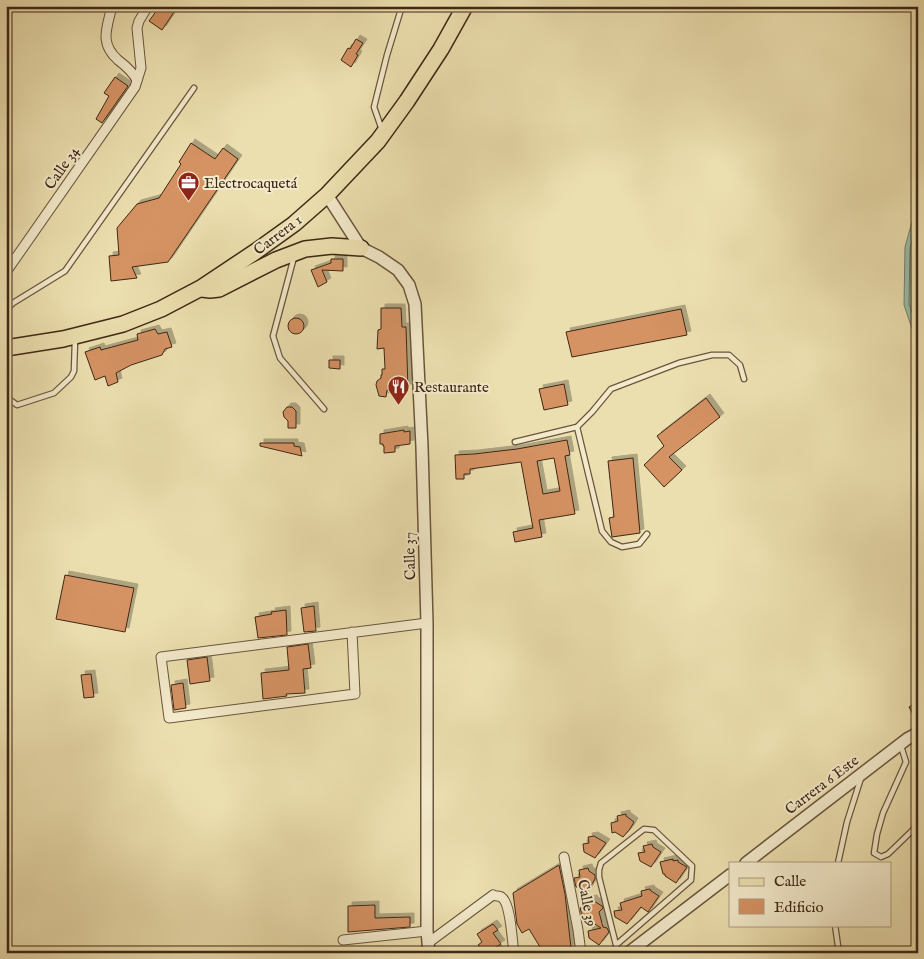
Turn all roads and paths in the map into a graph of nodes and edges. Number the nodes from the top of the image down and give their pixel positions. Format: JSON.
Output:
{"nodes":[{"id":1,"x":112,"y":6,"type":"edge"},
{"id":2,"x":148,"y":6,"type":"edge"},
{"id":3,"x":402,"y":6,"type":"edge"},
{"id":4,"x":465,"y":6,"type":"edge"},
{"id":5,"x":137,"y":80,"type":"junction"},
{"id":6,"x":194,"y":88,"type":"dead end"},
{"id":7,"x":383,"y":134,"type":"junction"},
{"id":8,"x":327,"y":195,"type":"junction"},
{"id":9,"x":361,"y":248,"type":"junction"},
{"id":10,"x":295,"y":253,"type":"junction"},
{"id":11,"x":6,"y":272,"type":"edge"},
{"id":12,"x":200,"y":288,"type":"junction"},
{"id":13,"x":6,"y":310,"type":"edge"},
{"id":14,"x":75,"y":336,"type":"junction"},
{"id":15,"x":6,"y":348,"type":"edge"},
{"id":16,"x":744,"y":379,"type":"dead end"},
{"id":17,"x":6,"y":388,"type":"edge"},
{"id":18,"x":324,"y":409,"type":"dead end"},
{"id":19,"x":577,"y":426,"type":"junction"},
{"id":20,"x":515,"y":442,"type":"dead end"},
{"id":21,"x":647,"y":534,"type":"dead end"},
{"id":22,"x":427,"y":623,"type":"junction"},
{"id":23,"x":352,"y":632,"type":"junction"},
{"id":24,"x":918,"y":733,"type":"edge"},
{"id":25,"x":900,"y":744,"type":"junction"},
{"id":26,"x":862,"y":774,"type":"junction"},
{"id":27,"x":918,"y":824,"type":"edge"},
{"id":28,"x":564,"y":858,"type":"dead end"},
{"id":29,"x":747,"y":862,"type":"edge"},
{"id":30,"x":838,"y":862,"type":"edge"},
{"id":31,"x":729,"y":876,"type":"edge"},
{"id":32,"x":835,"y":926,"type":"edge"},
{"id":33,"x":427,"y":930,"type":"junction"},
{"id":34,"x":343,"y":940,"type":"dead end"},
{"id":35,"x":616,"y":945,"type":"junction"},
{"id":36,"x":428,"y":948,"type":"edge"},
{"id":37,"x":514,"y":953,"type":"edge"},
{"id":38,"x":581,"y":953,"type":"edge"},
{"id":39,"x":618,"y":953,"type":"edge"},
{"id":40,"x":628,"y":953,"type":"edge"},
{"id":41,"x":839,"y":953,"type":"edge"}],
"edges":[{"from":1,"to":5,"type":"street"},
{"from":2,"to":5,"type":"street","name":"Calle 34"},
{"from":3,"to":7,"type":"lane"},
{"from":4,"to":7,"type":"main road","name":"Carrera 1"},
{"from":5,"to":11,"type":"street","name":"Calle 34"},
{"from":6,"to":13,"type":"lane"},
{"from":7,"to":8,"type":"main road","name":"Carrera 1"},
{"from":8,"to":9,"type":"street","name":"Calle 37"},
{"from":8,"to":12,"type":"main road","name":"Carrera 1"},
{"from":9,"to":10,"type":"main road"},
{"from":9,"to":22,"type":"street","name":"Calle 37"},
{"from":10,"to":12,"type":"main road"},
{"from":10,"to":18,"type":"lane"},
{"from":12,"to":14,"type":"main road","name":"Carrera 1"},
{"from":14,"to":15,"type":"main road","name":"Carrera 1"},
{"from":14,"to":17,"type":"lane"},
{"from":16,"to":19,"type":"lane"},
{"from":19,"to":20,"type":"lane"},
{"from":19,"to":21,"type":"lane"},
{"from":22,"to":23,"type":"street"},
{"from":22,"to":33,"type":"street","name":"Calle 37"},
{"from":23,"to":23,"type":"street"},
{"from":24,"to":25,"type":"street","name":"Carrera 6 Este"},
{"from":25,"to":26,"type":"street","name":"Carrera 6 Este"},
{"from":25,"to":27,"type":"lane"},
{"from":26,"to":29,"type":"street","name":"Carrera 6 Este"},
{"from":26,"to":30,"type":"lane"},
{"from":28,"to":38,"type":"street","name":"Calle 39"},
{"from":31,"to":40,"type":"street"},
{"from":32,"to":41,"type":"lane"},
{"from":33,"to":34,"type":"street"},
{"from":33,"to":36,"type":"street","name":"Calle 37"},
{"from":35,"to":35,"type":"lane"},
{"from":35,"to":39,"type":"lane"},
{"from":36,"to":37,"type":"street"}]}
